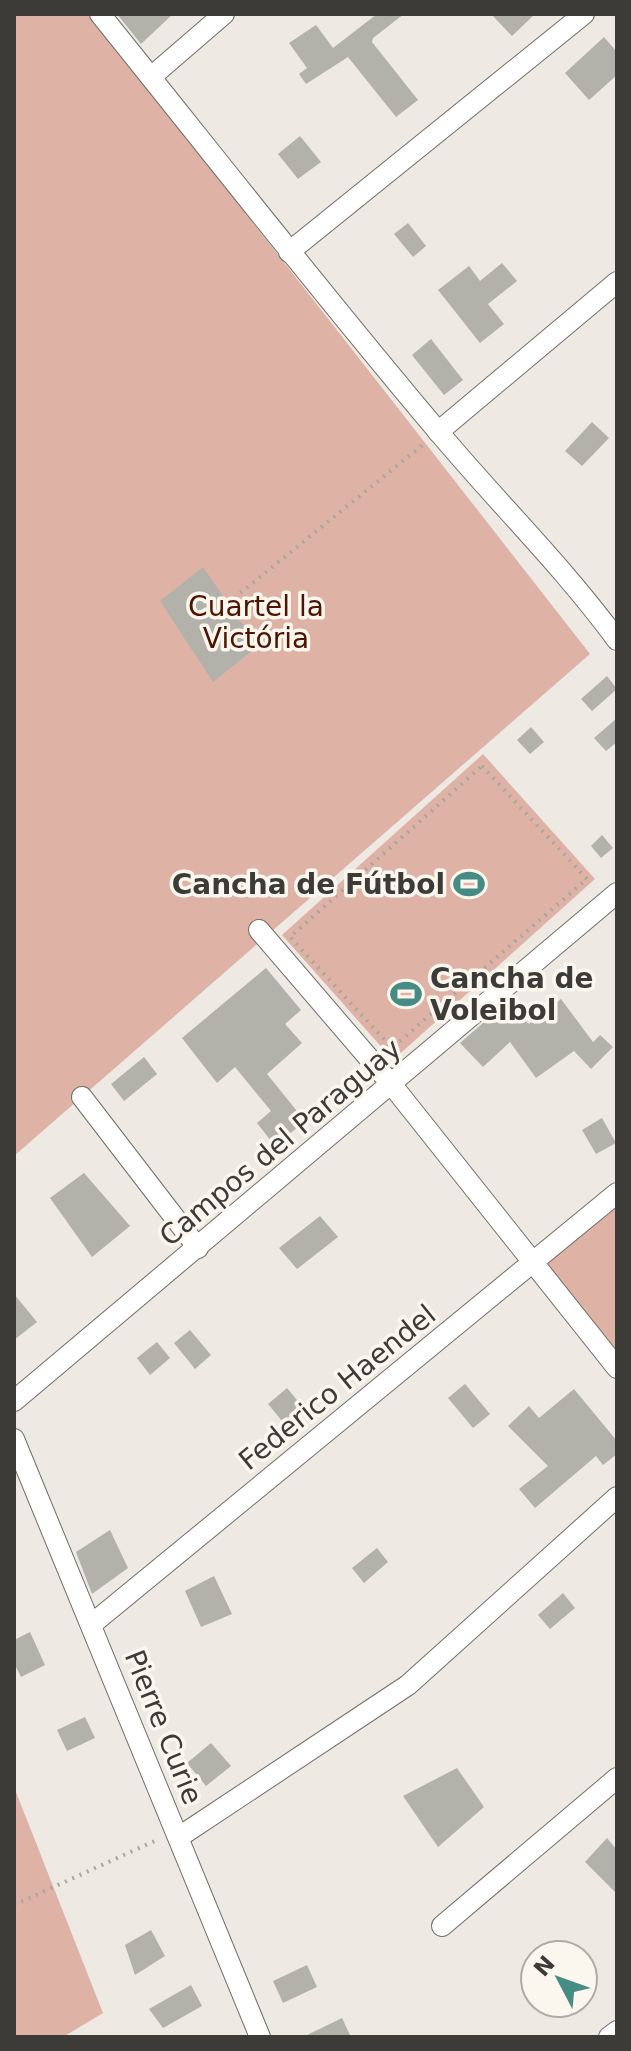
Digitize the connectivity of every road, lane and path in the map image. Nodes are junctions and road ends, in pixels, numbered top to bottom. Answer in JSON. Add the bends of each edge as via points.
{"nodes":[{"id":1,"x":100,"y":14,"type":"edge"},
{"id":2,"x":224,"y":14,"type":"edge"},
{"id":3,"x":584,"y":14,"type":"edge"},
{"id":4,"x":151,"y":77,"type":"junction"},
{"id":5,"x":289,"y":252,"type":"junction"},
{"id":6,"x":617,"y":282,"type":"edge"},
{"id":7,"x":438,"y":432,"type":"junction"},
{"id":8,"x":228,"y":603,"type":"dead end"},
{"id":9,"x":617,"y":640,"type":"edge"},
{"id":10,"x":617,"y":893,"type":"edge"},
{"id":11,"x":259,"y":930,"type":"dead end"},
{"id":12,"x":290,"y":937,"type":"joint"},
{"id":13,"x":392,"y":1085,"type":"junction"},
{"id":14,"x":82,"y":1097,"type":"dead end"},
{"id":15,"x":617,"y":1193,"type":"edge"},
{"id":16,"x":198,"y":1248,"type":"junction"},
{"id":17,"x":533,"y":1263,"type":"junction"},
{"id":18,"x":617,"y":1368,"type":"edge"},
{"id":19,"x":14,"y":1401,"type":"edge"},
{"id":20,"x":14,"y":1439,"type":"edge"},
{"id":21,"x":617,"y":1497,"type":"edge"},
{"id":22,"x":92,"y":1624,"type":"junction"},
{"id":23,"x":617,"y":1778,"type":"edge"},
{"id":24,"x":178,"y":1834,"type":"junction"},
{"id":25,"x":14,"y":1905,"type":"edge"},
{"id":26,"x":442,"y":1926,"type":"dead end"},
{"id":27,"x":617,"y":2031,"type":"edge"},
{"id":28,"x":260,"y":2037,"type":"edge"},
{"id":29,"x":609,"y":2037,"type":"edge"}],
"edges":[{"from":1,"to":4,"type":"street"},
{"from":2,"to":4,"type":"street"},
{"from":3,"to":5,"type":"street"},
{"from":4,"to":5,"type":"street"},
{"from":5,"to":7,"type":"street"},
{"from":6,"to":7,"type":"street"},
{"from":7,"to":8,"type":"path"},
{"from":7,"to":9,"type":"street","via":[[584,595]]},
{"from":10,"to":13,"type":"street","name":"Campos del Paraguay"},
{"from":11,"to":13,"type":"street"},
{"from":12,"to":12,"type":"path","via":[[392,1048],[587,879],[482,766]]},
{"from":13,"to":16,"type":"street","name":"Campos del Paraguay"},
{"from":13,"to":17,"type":"street"},
{"from":14,"to":16,"type":"street"},
{"from":15,"to":17,"type":"street","name":"Federico Haendel"},
{"from":16,"to":19,"type":"street","name":"Campos del Paraguay"},
{"from":17,"to":18,"type":"street"},
{"from":17,"to":22,"type":"street","name":"Federico Haendel"},
{"from":20,"to":22,"type":"street","name":"Pierre Curie"},
{"from":21,"to":24,"type":"street","via":[[408,1685]]},
{"from":22,"to":24,"type":"street","name":"Pierre Curie"},
{"from":23,"to":26,"type":"street"},
{"from":24,"to":25,"type":"path"},
{"from":24,"to":28,"type":"street","name":"Pierre Curie"},
{"from":27,"to":29,"type":"street"}]}
